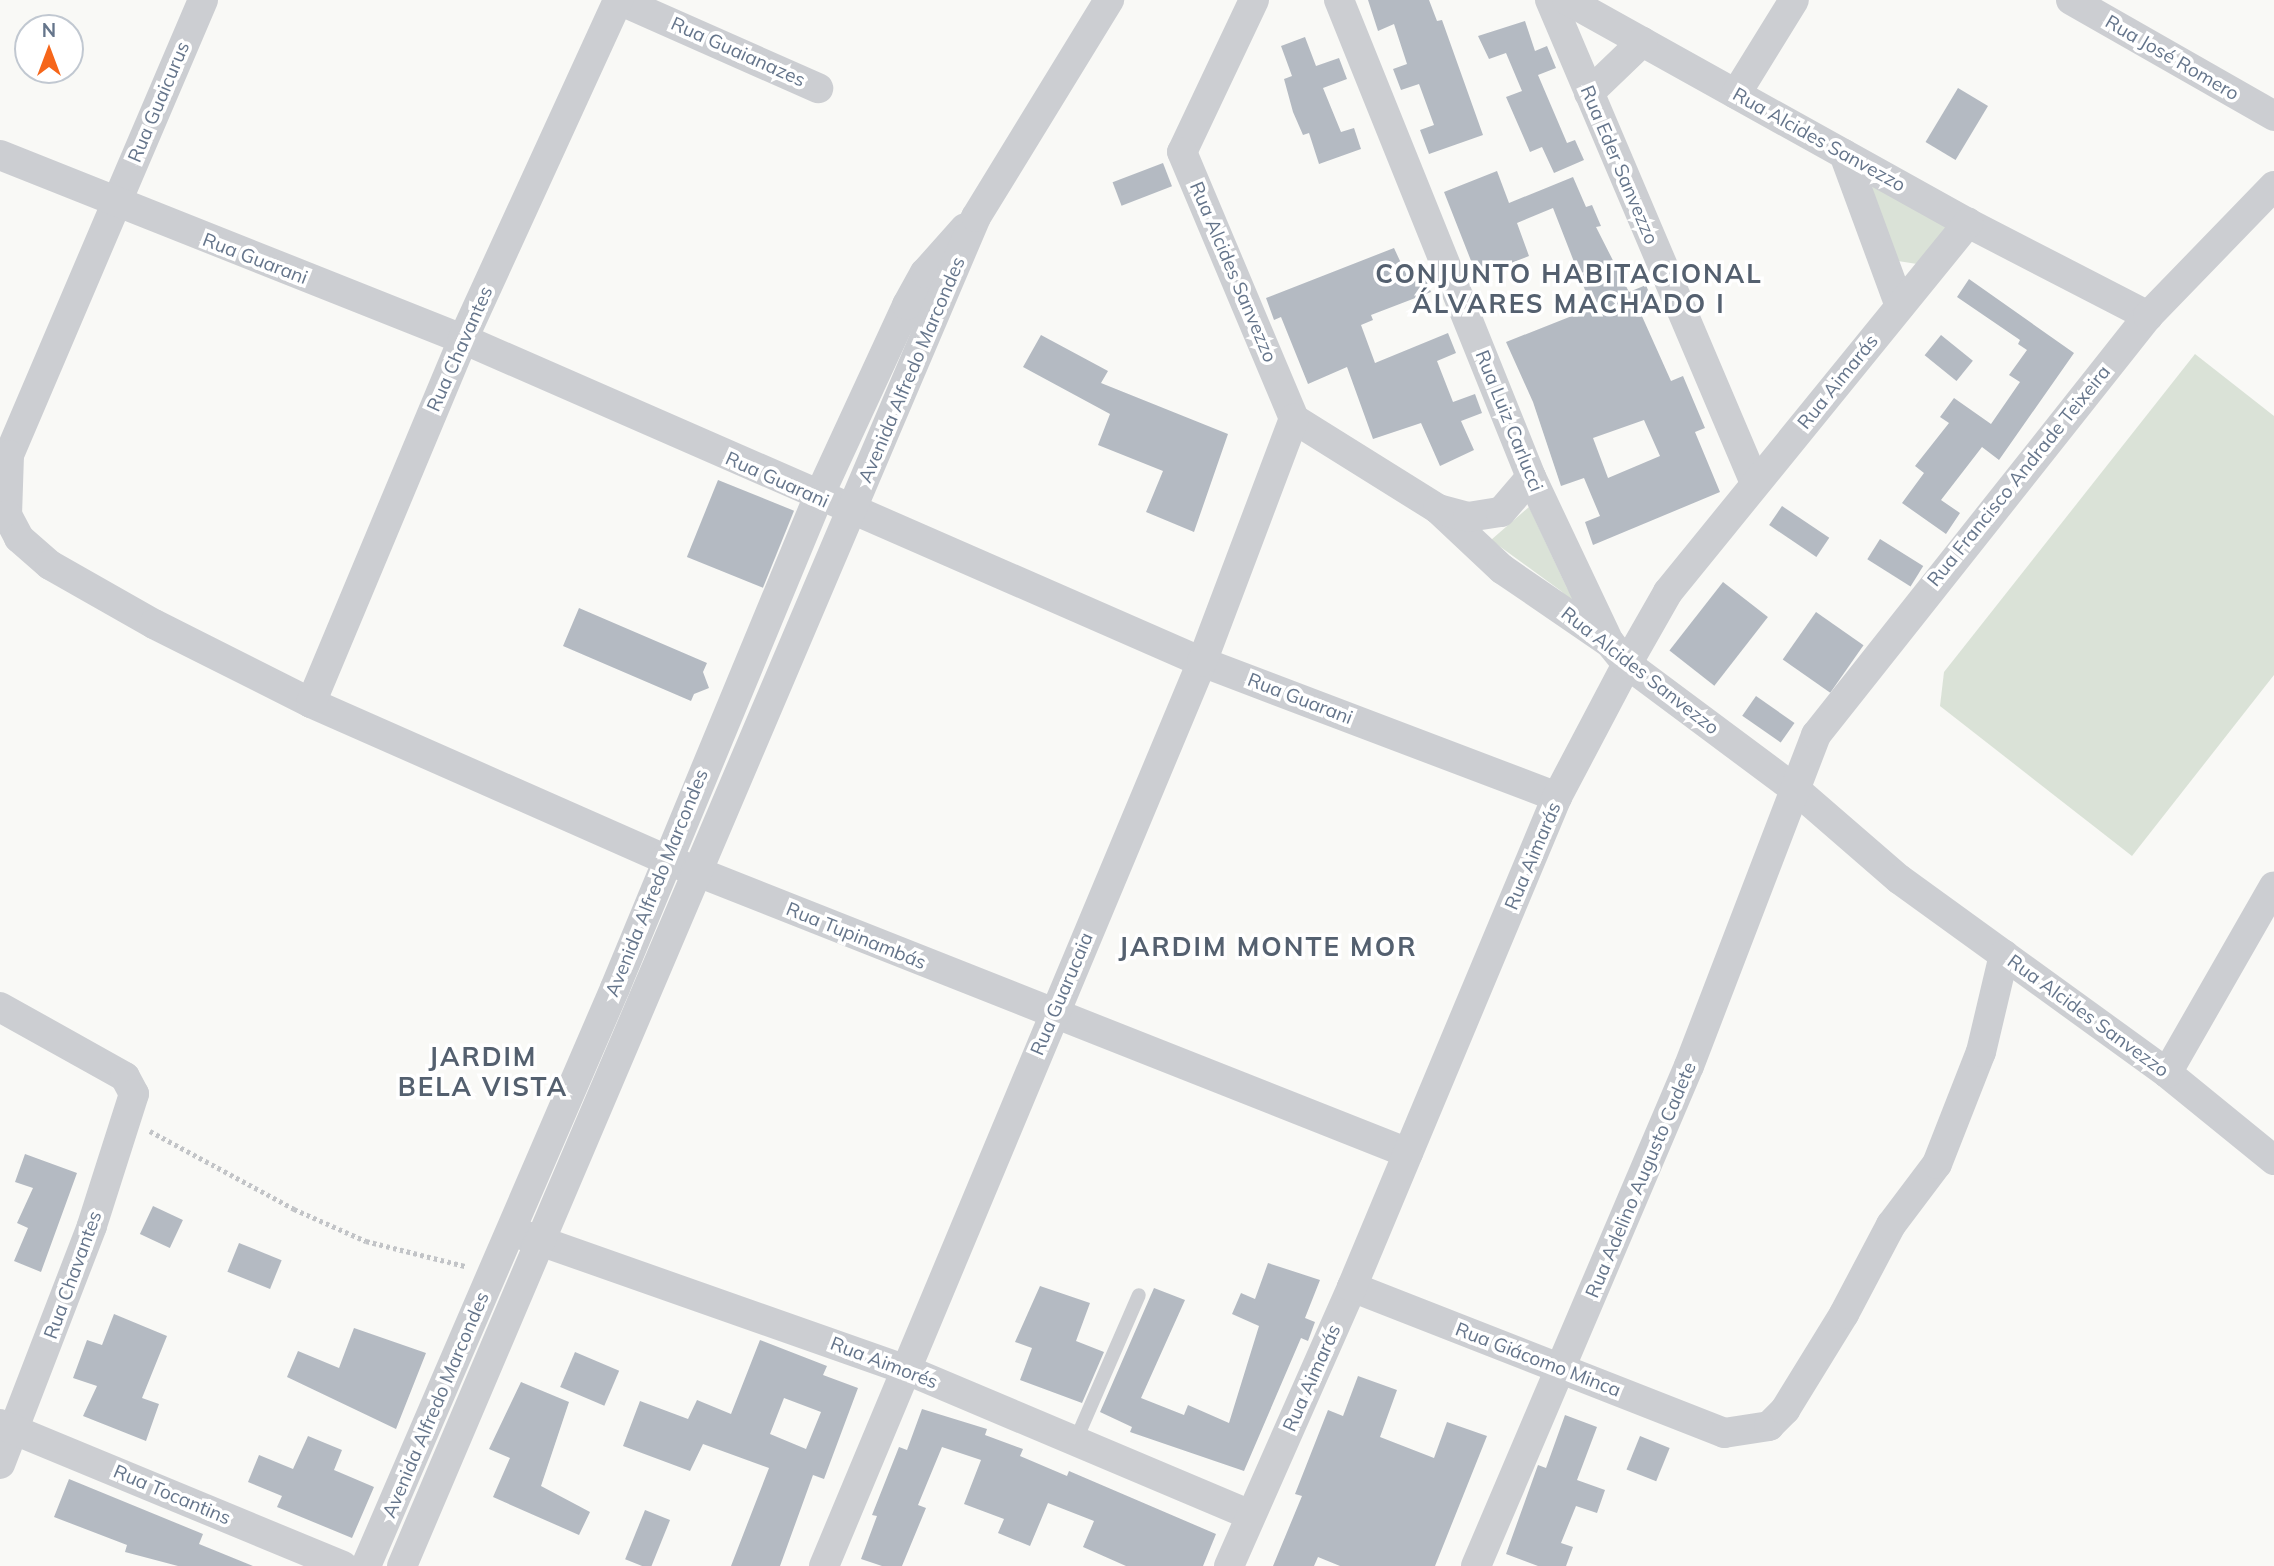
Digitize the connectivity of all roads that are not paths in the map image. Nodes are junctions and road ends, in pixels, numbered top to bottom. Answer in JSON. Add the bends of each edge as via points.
{"nodes":[{"id":1,"x":203,"y":0,"type":"edge"},
{"id":2,"x":619,"y":0,"type":"edge"},
{"id":3,"x":1109,"y":0,"type":"edge"},
{"id":4,"x":1254,"y":0,"type":"edge"},
{"id":5,"x":1339,"y":0,"type":"edge"},
{"id":6,"x":1550,"y":0,"type":"edge"},
{"id":7,"x":1567,"y":0,"type":"edge"},
{"id":8,"x":1794,"y":0,"type":"edge"},
{"id":9,"x":2071,"y":0,"type":"edge"},
{"id":10,"x":1642,"y":42,"type":"junction"},
{"id":11,"x":818,"y":88,"type":"dead end"},
{"id":12,"x":1589,"y":93,"type":"junction"},
{"id":13,"x":1736,"y":94,"type":"junction"},
{"id":14,"x":2274,"y":116,"type":"edge"},
{"id":15,"x":1844,"y":154,"type":"junction"},
{"id":16,"x":0,"y":156,"type":"edge"},
{"id":17,"x":2274,"y":186,"type":"edge"},
{"id":18,"x":114,"y":204,"type":"junction"},
{"id":19,"x":976,"y":217,"type":"junction"},
{"id":20,"x":1968,"y":223,"type":"junction"},
{"id":21,"x":1900,"y":306,"type":"junction"},
{"id":22,"x":2148,"y":316,"type":"junction"},
{"id":23,"x":463,"y":339,"type":"junction"},
{"id":24,"x":1294,"y":419,"type":"junction"},
{"id":25,"x":1531,"y":477,"type":"junction"},
{"id":26,"x":1755,"y":483,"type":"junction"},
{"id":27,"x":818,"y":498,"type":"junction"},
{"id":28,"x":1438,"y":509,"type":"junction"},
{"id":29,"x":853,"y":513,"type":"junction"},
{"id":30,"x":1619,"y":653,"type":"junction"},
{"id":31,"x":1202,"y":662,"type":"junction"},
{"id":32,"x":311,"y":703,"type":"junction"},
{"id":33,"x":1796,"y":789,"type":"junction"},
{"id":34,"x":1558,"y":797,"type":"junction"},
{"id":35,"x":665,"y":859,"type":"junction"},
{"id":36,"x":699,"y":873,"type":"junction"},
{"id":37,"x":2273,"y":890,"type":"edge"},
{"id":38,"x":2004,"y":955,"type":"junction"},
{"id":39,"x":0,"y":1007,"type":"edge"},
{"id":40,"x":1052,"y":1014,"type":"junction"},
{"id":41,"x":2167,"y":1073,"type":"junction"},
{"id":42,"x":1408,"y":1153,"type":"junction"},
{"id":43,"x":2274,"y":1160,"type":"edge"},
{"id":44,"x":509,"y":1232,"type":"junction"},
{"id":45,"x":543,"y":1241,"type":"junction"},
{"id":46,"x":1352,"y":1287,"type":"junction"},
{"id":47,"x":1139,"y":1295,"type":"dead end"},
{"id":48,"x":1561,"y":1369,"type":"junction"},
{"id":49,"x":907,"y":1370,"type":"junction"},
{"id":50,"x":7,"y":1427,"type":"edge"},
{"id":51,"x":1075,"y":1441,"type":"junction"},
{"id":52,"x":0,"y":1464,"type":"edge"},
{"id":53,"x":1251,"y":1515,"type":"junction"},
{"id":54,"x":343,"y":1566,"type":"edge"},
{"id":55,"x":366,"y":1566,"type":"edge"},
{"id":56,"x":402,"y":1566,"type":"edge"},
{"id":57,"x":824,"y":1566,"type":"edge"},
{"id":58,"x":1228,"y":1566,"type":"edge"},
{"id":59,"x":1476,"y":1566,"type":"edge"}],
"edges":[{"from":1,"to":18,"type":"street","name":"Rua Guaicurus"},
{"from":2,"to":11,"type":"street","name":"Rua Guaianazes"},
{"from":2,"to":23,"type":"street","name":"Rua Chavantes"},
{"from":3,"to":19,"type":"street","name":"Avenida Alfredo Marcondes"},
{"from":4,"to":24,"type":"street","name":"Rua Alcides Sanvezzo","via":[[1182,152]]},
{"from":5,"to":25,"type":"street","name":"Rua Luiz Carlucci"},
{"from":6,"to":12,"type":"street","name":"Rua Eder Sanvezzo"},
{"from":7,"to":10,"type":"street","name":"Rua Alcides Sanvezzo"},
{"from":8,"to":13,"type":"street"},
{"from":9,"to":14,"type":"street","name":"Rua José Romero"},
{"from":10,"to":12,"type":"street"},
{"from":10,"to":13,"type":"street","name":"Rua Alcides Sanvezzo"},
{"from":12,"to":26,"type":"street","name":"Rua Eder Sanvezzo"},
{"from":13,"to":15,"type":"street","name":"Rua Alcides Sanvezzo"},
{"from":15,"to":20,"type":"street","name":"Rua Alcides Sanvezzo"},
{"from":15,"to":21,"type":"street"},
{"from":16,"to":18,"type":"street","name":"Rua Guarani"},
{"from":17,"to":22,"type":"street","name":"Rua Francisco Andrade Teixeira"},
{"from":18,"to":23,"type":"street","name":"Rua Guarani"},
{"from":18,"to":32,"type":"street","name":"Rua Guaicurus","via":[[9,455],[7,515],[19,538],[50,565],[154,625]]},
{"from":19,"to":27,"type":"street","name":"Avenida Alfredo Marcondes","via":[[925,273]]},
{"from":19,"to":29,"type":"street","name":"Avenida Alfredo Marcondes"},
{"from":20,"to":21,"type":"street","name":"Rua Aimarás"},
{"from":20,"to":22,"type":"street","name":"Rua Alcides Sanvezzo"},
{"from":21,"to":26,"type":"street","name":"Rua Aimarás"},
{"from":22,"to":33,"type":"street","name":"Rua Francisco Andrade Teixeira","via":[[1838,702],[1805,755]]},
{"from":23,"to":27,"type":"street","name":"Rua Guarani"},
{"from":23,"to":32,"type":"street","name":"Rua Chavantes"},
{"from":24,"to":28,"type":"street","name":"Rua Alcides Sanvezzo"},
{"from":24,"to":31,"type":"street","name":"Rua Guarucaia"},
{"from":25,"to":28,"type":"street","via":[[1501,512],[1468,517]]},
{"from":25,"to":30,"type":"street","name":"Rua Luiz Carlucci"},
{"from":26,"to":30,"type":"street","name":"Rua Aimarás"},
{"from":27,"to":29,"type":"street","name":"Rua Guarani"},
{"from":27,"to":35,"type":"street","name":"Avenida Alfredo Marcondes"},
{"from":28,"to":30,"type":"street","name":"Rua Alcides Sanvezzo","via":[[1502,569]]},
{"from":29,"to":31,"type":"street","name":"Rua Guarani"},
{"from":29,"to":36,"type":"street","name":"Avenida Alfredo Marcondes"},
{"from":30,"to":33,"type":"street","name":"Rua Alcides Sanvezzo"},
{"from":30,"to":34,"type":"street","name":"Rua Aimarás"},
{"from":31,"to":34,"type":"street","name":"Rua Guarani"},
{"from":31,"to":40,"type":"street","name":"Rua Guarucaia"},
{"from":32,"to":35,"type":"street","name":"Rua Tupinambás"},
{"from":33,"to":38,"type":"street","name":"Rua Alcides Sanvezzo","via":[[1899,879]]},
{"from":33,"to":48,"type":"street","name":"Rua Adelino Augusto Cadete","via":[[1689,1066]]},
{"from":34,"to":42,"type":"street","name":"Rua Aimarás"},
{"from":35,"to":36,"type":"street","name":"Rua Tupinambás"},
{"from":35,"to":44,"type":"street","name":"Avenida Alfredo Marcondes","via":[[615,988]]},
{"from":36,"to":40,"type":"street","name":"Rua Tupinambás"},
{"from":36,"to":45,"type":"street","name":"Avenida Alfredo Marcondes"},
{"from":37,"to":41,"type":"street"},
{"from":38,"to":41,"type":"street","name":"Rua Alcides Sanvezzo"},
{"from":38,"to":48,"type":"street","name":"Rua Giácomo Minca","via":[[1981,1052],[1937,1164],[1891,1225],[1785,1410],[1769,1426],[1724,1433]]},
{"from":39,"to":50,"type":"street","name":"Rua Chavantes","via":[[131,1084],[134,1102]]},
{"from":40,"to":42,"type":"street","name":"Rua Tupinambás"},
{"from":40,"to":49,"type":"street","name":"Rua Guarucaia"},
{"from":41,"to":43,"type":"street","name":"Rua Alcides Sanvezzo"},
{"from":42,"to":46,"type":"street","name":"Rua Aimarás"},
{"from":44,"to":45,"type":"street","name":"Rua Aimorés"},
{"from":44,"to":55,"type":"street","name":"Avenida Alfredo Marcondes"},
{"from":45,"to":49,"type":"street","name":"Rua Aimorés"},
{"from":45,"to":56,"type":"street","name":"Avenida Alfredo Marcondes"},
{"from":46,"to":48,"type":"street","name":"Rua Giácomo Minca"},
{"from":46,"to":53,"type":"street","name":"Rua Aimarás"},
{"from":47,"to":51,"type":"lane"},
{"from":48,"to":59,"type":"street","name":"Rua Adelino Augusto Cadete"},
{"from":49,"to":51,"type":"street","name":"Rua Aimorés"},
{"from":49,"to":57,"type":"street","name":"Rua Guarucaia"},
{"from":50,"to":52,"type":"street","name":"Rua Chavantes"},
{"from":50,"to":54,"type":"street","name":"Rua Tocantins"},
{"from":51,"to":53,"type":"street","name":"Rua Aimorés"},
{"from":53,"to":58,"type":"street","name":"Rua Aimarás"}]}
